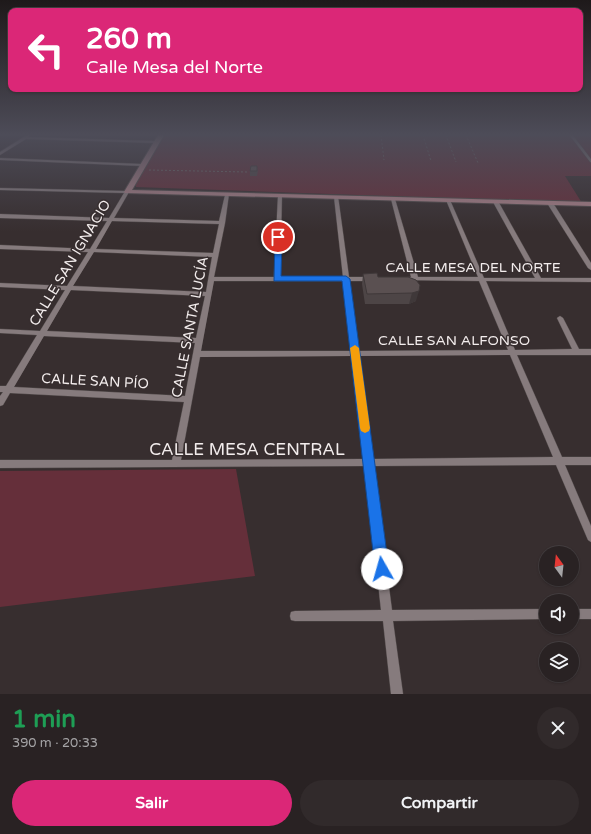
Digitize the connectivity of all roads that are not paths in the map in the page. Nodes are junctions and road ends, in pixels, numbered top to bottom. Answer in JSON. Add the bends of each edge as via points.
{"nodes":[{"id":1,"x":141,"y":167,"type":"edge"},
{"id":2,"x":0,"y":189,"type":"edge"},
{"id":3,"x":127,"y":192,"type":"junction"},
{"id":4,"x":227,"y":195,"type":"junction"},
{"id":5,"x":280,"y":195,"type":"junction"},
{"id":6,"x":336,"y":197,"type":"junction"},
{"id":7,"x":393,"y":199,"type":"junction"},
{"id":8,"x":448,"y":200,"type":"junction"},
{"id":9,"x":496,"y":202,"type":"junction"},
{"id":10,"x":550,"y":203,"type":"junction"},
{"id":11,"x":591,"y":204,"type":"edge"},
{"id":12,"x":0,"y":216,"type":"edge"},
{"id":13,"x":110,"y":219,"type":"junction"},
{"id":14,"x":222,"y":223,"type":"junction"},
{"id":15,"x":0,"y":247,"type":"edge"},
{"id":16,"x":91,"y":251,"type":"junction"},
{"id":17,"x":216,"y":255,"type":"junction"},
{"id":18,"x":591,"y":268,"type":"edge"},
{"id":19,"x":481,"y":278,"type":"junction"},
{"id":20,"x":211,"y":279,"type":"junction"},
{"id":21,"x":277,"y":279,"type":"junction"},
{"id":22,"x":346,"y":279,"type":"junction"},
{"id":23,"x":376,"y":279,"type":"edge"},
{"id":24,"x":399,"y":279,"type":"edge"},
{"id":25,"x":415,"y":279,"type":"junction"},
{"id":26,"x":539,"y":279,"type":"junction"},
{"id":27,"x":591,"y":280,"type":"edge"},
{"id":28,"x":0,"y":286,"type":"edge"},
{"id":29,"x":69,"y":288,"type":"junction"},
{"id":30,"x":208,"y":294,"type":"junction"},
{"id":31,"x":560,"y":318,"type":"dead end"},
{"id":32,"x":0,"y":331,"type":"edge"},
{"id":33,"x":42,"y":334,"type":"junction"},
{"id":34,"x":200,"y":341,"type":"junction"},
{"id":35,"x":577,"y":352,"type":"junction"},
{"id":36,"x":591,"y":352,"type":"edge"},
{"id":37,"x":355,"y":353,"type":"junction"},
{"id":38,"x":512,"y":353,"type":"junction"},
{"id":39,"x":197,"y":354,"type":"junction"},
{"id":40,"x":4,"y":389,"type":"edge"},
{"id":41,"x":189,"y":399,"type":"junction"},
{"id":42,"x":0,"y":403,"type":"edge"},
{"id":43,"x":559,"y":461,"type":"junction"},
{"id":44,"x":591,"y":461,"type":"edge"},
{"id":45,"x":370,"y":463,"type":"junction"},
{"id":46,"x":0,"y":464,"type":"edge"},
{"id":47,"x":176,"y":464,"type":"junction"},
{"id":48,"x":591,"y":537,"type":"edge"},
{"id":49,"x":387,"y":614,"type":"junction"},
{"id":50,"x":539,"y":614,"type":"edge"},
{"id":51,"x":579,"y":614,"type":"edge"},
{"id":52,"x":591,"y":614,"type":"edge"},
{"id":53,"x":295,"y":616,"type":"dead end"},
{"id":54,"x":397,"y":694,"type":"edge"}],
"edges":[{"from":1,"to":3,"type":"street","name":"CALLE SAN IGNACIO"},
{"from":2,"to":3,"type":"street"},
{"from":3,"to":4,"type":"street"},
{"from":3,"to":13,"type":"street","name":"CALLE SAN IGNACIO"},
{"from":4,"to":5,"type":"street"},
{"from":4,"to":14,"type":"street","name":"CALLE SANTA LUCÍA"},
{"from":5,"to":6,"type":"street"},
{"from":5,"to":21,"type":"street"},
{"from":6,"to":7,"type":"street"},
{"from":6,"to":22,"type":"street"},
{"from":7,"to":8,"type":"street"},
{"from":7,"to":25,"type":"street"},
{"from":8,"to":9,"type":"street"},
{"from":8,"to":19,"type":"street"},
{"from":9,"to":10,"type":"street"},
{"from":9,"to":26,"type":"street"},
{"from":10,"to":11,"type":"street"},
{"from":10,"to":18,"type":"street"},
{"from":12,"to":13,"type":"street"},
{"from":13,"to":14,"type":"street"},
{"from":13,"to":16,"type":"street","name":"CALLE SAN IGNACIO"},
{"from":14,"to":17,"type":"street","name":"CALLE SANTA LUCÍA"},
{"from":15,"to":16,"type":"street"},
{"from":16,"to":17,"type":"street"},
{"from":16,"to":29,"type":"street","name":"CALLE SAN IGNACIO"},
{"from":17,"to":20,"type":"street","name":"CALLE SANTA LUCÍA"},
{"from":19,"to":25,"type":"street","name":"CALLE MESA DEL NORTE"},
{"from":19,"to":26,"type":"street","name":"CALLE MESA DEL NORTE"},
{"from":19,"to":38,"type":"street"},
{"from":20,"to":21,"type":"street","name":"CALLE MESA DEL NORTE"},
{"from":20,"to":30,"type":"street","name":"CALLE SANTA LUCÍA"},
{"from":21,"to":22,"type":"street","name":"CALLE MESA DEL NORTE"},
{"from":22,"to":23,"type":"street","name":"CALLE MESA DEL NORTE"},
{"from":22,"to":37,"type":"street"},
{"from":24,"to":25,"type":"street","name":"CALLE MESA DEL NORTE"},
{"from":26,"to":27,"type":"street","name":"CALLE MESA DEL NORTE"},
{"from":28,"to":29,"type":"street"},
{"from":29,"to":30,"type":"street"},
{"from":29,"to":33,"type":"street","name":"CALLE SAN IGNACIO"},
{"from":30,"to":34,"type":"street","name":"CALLE SANTA LUCÍA"},
{"from":31,"to":35,"type":"street"},
{"from":32,"to":33,"type":"street"},
{"from":33,"to":34,"type":"street"},
{"from":33,"to":40,"type":"street","name":"CALLE SAN IGNACIO"},
{"from":34,"to":39,"type":"street","name":"CALLE SANTA LUCÍA"},
{"from":35,"to":36,"type":"street","name":"CALLE SAN ALFONSO"},
{"from":35,"to":38,"type":"street","name":"CALLE SAN ALFONSO"},
{"from":37,"to":38,"type":"street","name":"CALLE SAN ALFONSO"},
{"from":37,"to":39,"type":"street","name":"CALLE SAN ALFONSO"},
{"from":37,"to":45,"type":"street"},
{"from":38,"to":43,"type":"street"},
{"from":39,"to":41,"type":"street","name":"CALLE SANTA LUCÍA"},
{"from":40,"to":41,"type":"street","name":"CALLE SAN PÍO"},
{"from":40,"to":42,"type":"street","name":"CALLE SAN IGNACIO"},
{"from":41,"to":47,"type":"street","name":"CALLE SANTA LUCÍA"},
{"from":43,"to":44,"type":"street","name":"CALLE MESA CENTRAL"},
{"from":43,"to":45,"type":"street","name":"CALLE MESA CENTRAL"},
{"from":43,"to":48,"type":"street"},
{"from":45,"to":47,"type":"street","name":"CALLE MESA CENTRAL"},
{"from":45,"to":49,"type":"street"},
{"from":46,"to":47,"type":"street","name":"CALLE MESA CENTRAL"},
{"from":49,"to":50,"type":"street"},
{"from":49,"to":53,"type":"street"},
{"from":49,"to":54,"type":"street"},
{"from":51,"to":52,"type":"street"}]}
